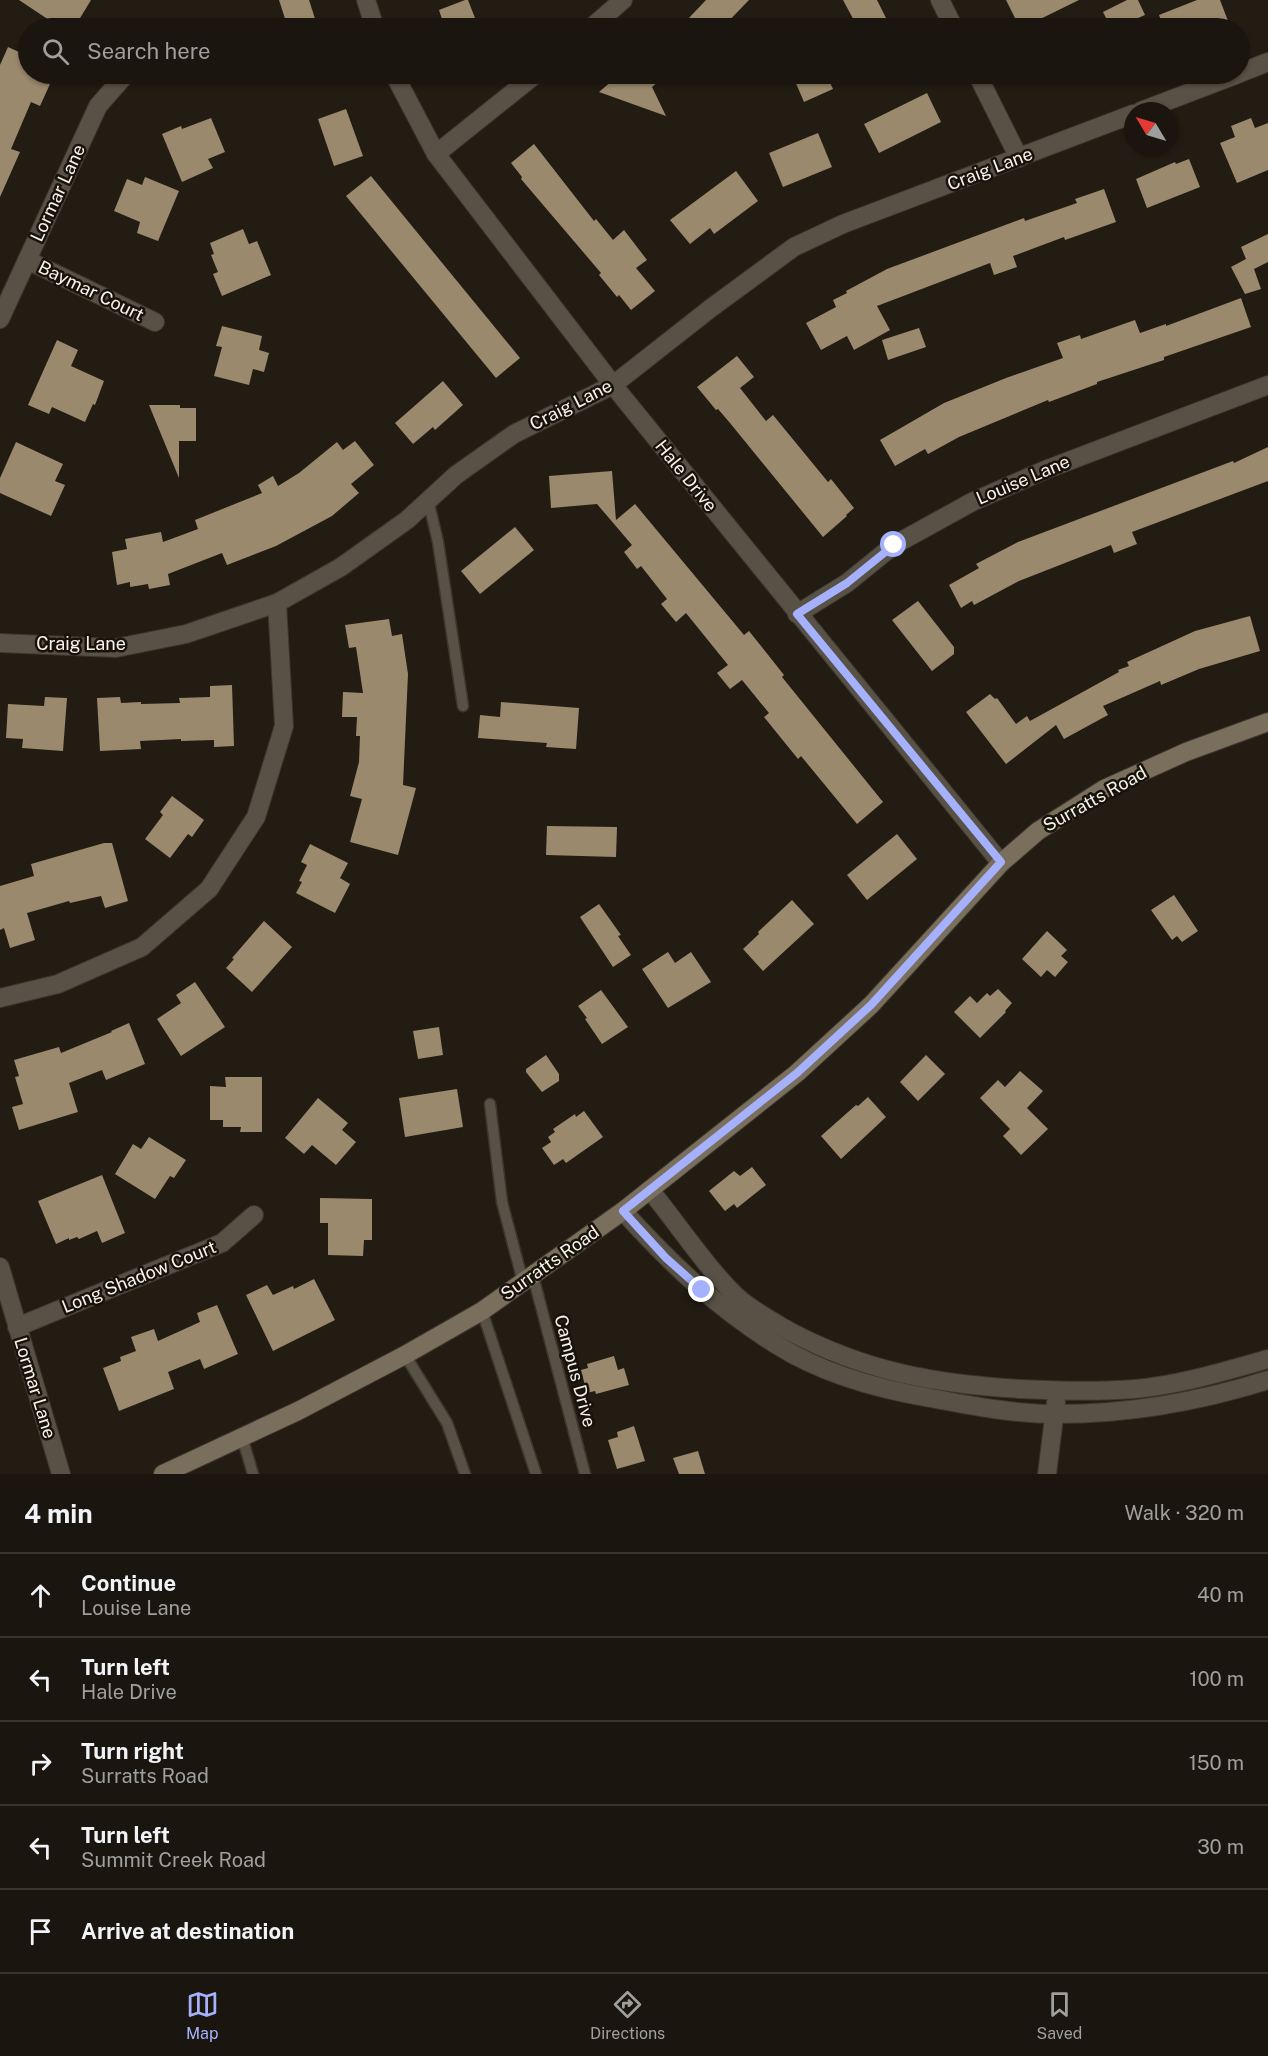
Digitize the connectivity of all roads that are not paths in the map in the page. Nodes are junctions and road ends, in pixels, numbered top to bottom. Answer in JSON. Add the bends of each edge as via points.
{"nodes":[{"id":1,"x":366,"y":0,"type":"edge"},
{"id":2,"x":623,"y":0,"type":"edge"},
{"id":3,"x":940,"y":0,"type":"edge"},
{"id":4,"x":372,"y":18,"type":"edge"},
{"id":5,"x":602,"y":18,"type":"edge"},
{"id":6,"x":949,"y":18,"type":"edge"},
{"id":7,"x":1268,"y":62,"type":"edge"},
{"id":8,"x":1250,"y":69,"type":"edge"},
{"id":9,"x":117,"y":84,"type":"edge"},
{"id":10,"x":399,"y":84,"type":"edge"},
{"id":11,"x":524,"y":84,"type":"edge"},
{"id":12,"x":982,"y":84,"type":"edge"},
{"id":13,"x":1210,"y":84,"type":"edge"},
{"id":14,"x":1164,"y":102,"type":"edge"},
{"id":15,"x":1124,"y":117,"type":"edge"},
{"id":16,"x":436,"y":154,"type":"junction"},
{"id":17,"x":1019,"y":158,"type":"junction"},
{"id":18,"x":27,"y":261,"type":"junction"},
{"id":19,"x":0,"y":319,"type":"edge"},
{"id":20,"x":155,"y":322,"type":"dead end"},
{"id":21,"x":613,"y":385,"type":"junction"},
{"id":22,"x":1268,"y":385,"type":"edge"},
{"id":23,"x":428,"y":500,"type":"junction"},
{"id":24,"x":277,"y":603,"type":"junction"},
{"id":25,"x":797,"y":614,"type":"junction"},
{"id":26,"x":0,"y":643,"type":"edge"},
{"id":27,"x":463,"y":706,"type":"dead end"},
{"id":28,"x":1268,"y":722,"type":"edge"},
{"id":29,"x":1001,"y":862,"type":"junction"},
{"id":30,"x":0,"y":998,"type":"edge"},
{"id":31,"x":490,"y":1104,"type":"dead end"},
{"id":32,"x":650,"y":1190,"type":"junction"},
{"id":33,"x":623,"y":1211,"type":"junction"},
{"id":34,"x":254,"y":1215,"type":"dead end"},
{"id":35,"x":0,"y":1267,"type":"edge"},
{"id":36,"x":528,"y":1279,"type":"junction"},
{"id":37,"x":482,"y":1311,"type":"junction"},
{"id":38,"x":17,"y":1327,"type":"junction"},
{"id":39,"x":405,"y":1355,"type":"junction"},
{"id":40,"x":1268,"y":1359,"type":"edge"},
{"id":41,"x":1268,"y":1380,"type":"edge"},
{"id":42,"x":1056,"y":1391,"type":"junction"},
{"id":43,"x":1055,"y":1414,"type":"junction"},
{"id":44,"x":242,"y":1437,"type":"junction"},
{"id":45,"x":61,"y":1474,"type":"edge"},
{"id":46,"x":163,"y":1474,"type":"edge"},
{"id":47,"x":253,"y":1474,"type":"edge"},
{"id":48,"x":465,"y":1474,"type":"edge"},
{"id":49,"x":536,"y":1474,"type":"edge"},
{"id":50,"x":585,"y":1474,"type":"edge"},
{"id":51,"x":1047,"y":1474,"type":"edge"}],
"edges":[{"from":1,"to":4,"type":"street"},
{"from":2,"to":5,"type":"street"},
{"from":3,"to":6,"type":"street"},
{"from":7,"to":8,"type":"street"},
{"from":9,"to":18,"type":"street","name":"Lormar Lane","via":[[98,106]]},
{"from":10,"to":16,"type":"street","name":"Hale Drive"},
{"from":11,"to":16,"type":"street"},
{"from":12,"to":17,"type":"street"},
{"from":13,"to":14,"type":"street"},
{"from":15,"to":17,"type":"street","name":"Craig Lane"},
{"from":16,"to":21,"type":"street","name":"Hale Drive"},
{"from":17,"to":21,"type":"street","name":"Craig Lane","via":[[794,247]]},
{"from":18,"to":19,"type":"street","name":"Lormar Lane"},
{"from":18,"to":20,"type":"street","name":"Baymar Court"},
{"from":21,"to":23,"type":"street","name":"Craig Lane","via":[[514,434]]},
{"from":21,"to":25,"type":"street","name":"Hale Drive"},
{"from":22,"to":25,"type":"street","name":"Louise Lane","via":[[972,502],[894,545],[847,583]]},
{"from":23,"to":24,"type":"street","name":"Craig Lane","via":[[407,520],[341,567]]},
{"from":23,"to":27,"type":"lane"},
{"from":24,"to":26,"type":"street","name":"Craig Lane","via":[[186,634],[116,648]]},
{"from":24,"to":30,"type":"street","via":[[284,726],[256,817],[209,889],[142,947],[58,984]]},
{"from":25,"to":29,"type":"street","name":"Hale Drive"},
{"from":28,"to":29,"type":"main road","name":"Surratts Road","via":[[1186,752],[1104,789],[1038,831]]},
{"from":29,"to":32,"type":"main road","name":"Surratts Road","via":[[871,1005],[797,1073]]},
{"from":31,"to":36,"type":"lane","name":"Campus Drive","via":[[502,1202]]},
{"from":32,"to":33,"type":"main road","name":"Surratts Road"},
{"from":32,"to":42,"type":"street","via":[[737,1297],[815,1344],[864,1364],[922,1379]]},
{"from":33,"to":36,"type":"main road","name":"Surratts Road"},
{"from":33,"to":43,"type":"street","via":[[702,1290],[746,1325],[806,1361],[852,1380],[906,1394]]},
{"from":34,"to":38,"type":"street","name":"Long Shadow Court","via":[[222,1243]]},
{"from":35,"to":38,"type":"street","name":"Lormar Lane"},
{"from":36,"to":37,"type":"main road","name":"Surratts Road"},
{"from":36,"to":50,"type":"lane","name":"Campus Drive"},
{"from":37,"to":39,"type":"main road","name":"Surratts Road"},
{"from":37,"to":49,"type":"lane"},
{"from":38,"to":45,"type":"street","name":"Lormar Lane"},
{"from":39,"to":44,"type":"main road","name":"Surratts Road"},
{"from":39,"to":48,"type":"lane","via":[[447,1423]]},
{"from":40,"to":42,"type":"street","via":[[1136,1389]]},
{"from":41,"to":43,"type":"street","via":[[1228,1393],[1165,1404]]},
{"from":42,"to":43,"type":"street"},
{"from":43,"to":51,"type":"street"},
{"from":44,"to":46,"type":"main road","name":"Surratts Road"},
{"from":44,"to":47,"type":"lane"}]}
